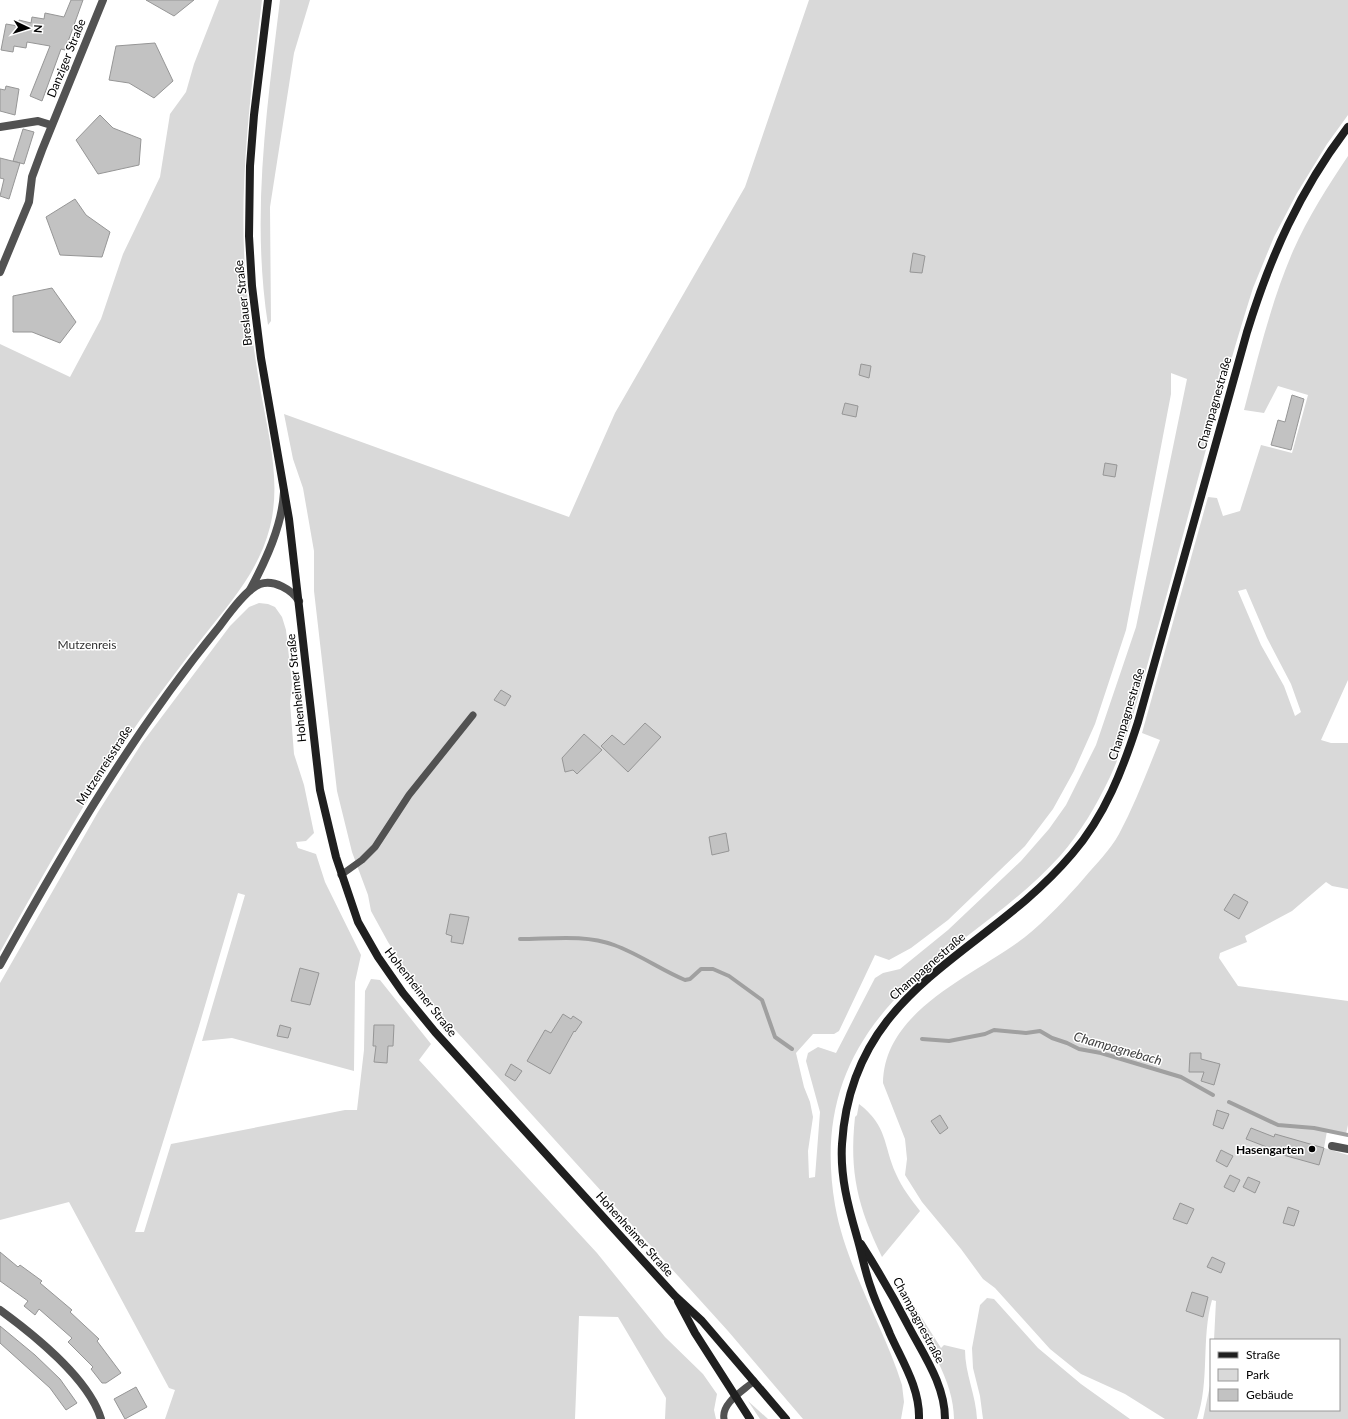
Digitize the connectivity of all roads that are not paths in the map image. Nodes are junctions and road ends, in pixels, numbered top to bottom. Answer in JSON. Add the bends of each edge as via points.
{"nodes":[{"id":1,"x":103,"y":0,"type":"edge"},
{"id":2,"x":268,"y":0,"type":"edge"},
{"id":3,"x":51,"y":125,"type":"junction"},
{"id":4,"x":0,"y":127,"type":"edge"},
{"id":5,"x":1348,"y":127,"type":"edge"},
{"id":6,"x":0,"y":272,"type":"edge"},
{"id":7,"x":284,"y":487,"type":"junction"},
{"id":8,"x":248,"y":592,"type":"junction"},
{"id":9,"x":299,"y":602,"type":"junction"},
{"id":10,"x":473,"y":715,"type":"dead end"},
{"id":11,"x":341,"y":875,"type":"junction"},
{"id":12,"x":0,"y":965,"type":"edge"},
{"id":13,"x":1332,"y":1146,"type":"dead end"},
{"id":14,"x":1348,"y":1149,"type":"edge"},
{"id":15,"x":857,"y":1238,"type":"junction"},
{"id":16,"x":675,"y":1296,"type":"junction"},
{"id":17,"x":0,"y":1310,"type":"edge"},
{"id":18,"x":754,"y":1381,"type":"junction"},
{"id":19,"x":736,"y":1397,"type":"junction"},
{"id":20,"x":101,"y":1419,"type":"edge"},
{"id":21,"x":724,"y":1419,"type":"edge"},
{"id":22,"x":750,"y":1419,"type":"edge"},
{"id":23,"x":786,"y":1419,"type":"edge"},
{"id":24,"x":919,"y":1419,"type":"edge"},
{"id":25,"x":945,"y":1419,"type":"edge"}],
"edges":[{"from":1,"to":3,"type":"street","name":"Danziger Straße"},
{"from":2,"to":7,"type":"main road","name":"Breslauer Straße","via":[[253,129],[249,236],[256,322]]},
{"from":3,"to":4,"type":"street","via":[[38,121]]},
{"from":3,"to":6,"type":"street","name":"Danziger Straße","via":[[32,177],[28,202]]},
{"from":5,"to":15,"type":"main road","name":"Champagnestraße","via":[[1308,186],[1281,237],[1266,274],[1247,332],[1138,722],[1122,768],[1106,803],[1073,853],[1045,883],[925,980],[900,1004],[882,1026],[861,1062],[844,1117],[842,1146],[843,1180]]},
{"from":7,"to":8,"type":"street","name":"Mutzenreisstraße","via":[[275,533],[260,572]]},
{"from":7,"to":9,"type":"main road","name":"Breslauer Straße"},
{"from":8,"to":9,"type":"street","name":"Mutzenreisstraße","via":[[260,584],[271,583],[283,588]]},
{"from":8,"to":12,"type":"street","name":"Mutzenreisstraße","via":[[175,682],[128,749],[71,840]]},
{"from":9,"to":11,"type":"main road","name":"Hohenheimer Straße","via":[[320,790]]},
{"from":10,"to":11,"type":"lane","via":[[409,795],[375,847]]},
{"from":11,"to":16,"type":"main road","name":"Hohenheimer Straße","via":[[356,917],[368,940],[390,976],[418,1012]]},
{"from":13,"to":14,"type":"street"},
{"from":15,"to":24,"type":"main road","name":"Champagnestraße","via":[[871,1289],[915,1392]]},
{"from":15,"to":25,"type":"main road","name":"Champagnestraße","via":[[885,1282],[930,1366],[942,1397]]},
{"from":16,"to":18,"type":"main road","name":"Hohenheimer Straße","via":[[702,1320]]},
{"from":16,"to":19,"type":"main road","name":"Hohenheimer Straße","via":[[695,1333]]},
{"from":17,"to":20,"type":"street","via":[[33,1336],[79,1382],[93,1400]]},
{"from":18,"to":19,"type":"lane"},
{"from":18,"to":23,"type":"main road","name":"Hohenheimer Straße"},
{"from":19,"to":21,"type":"lane","via":[[726,1406]]},
{"from":19,"to":22,"type":"main road","name":"Hohenheimer Straße"}]}
